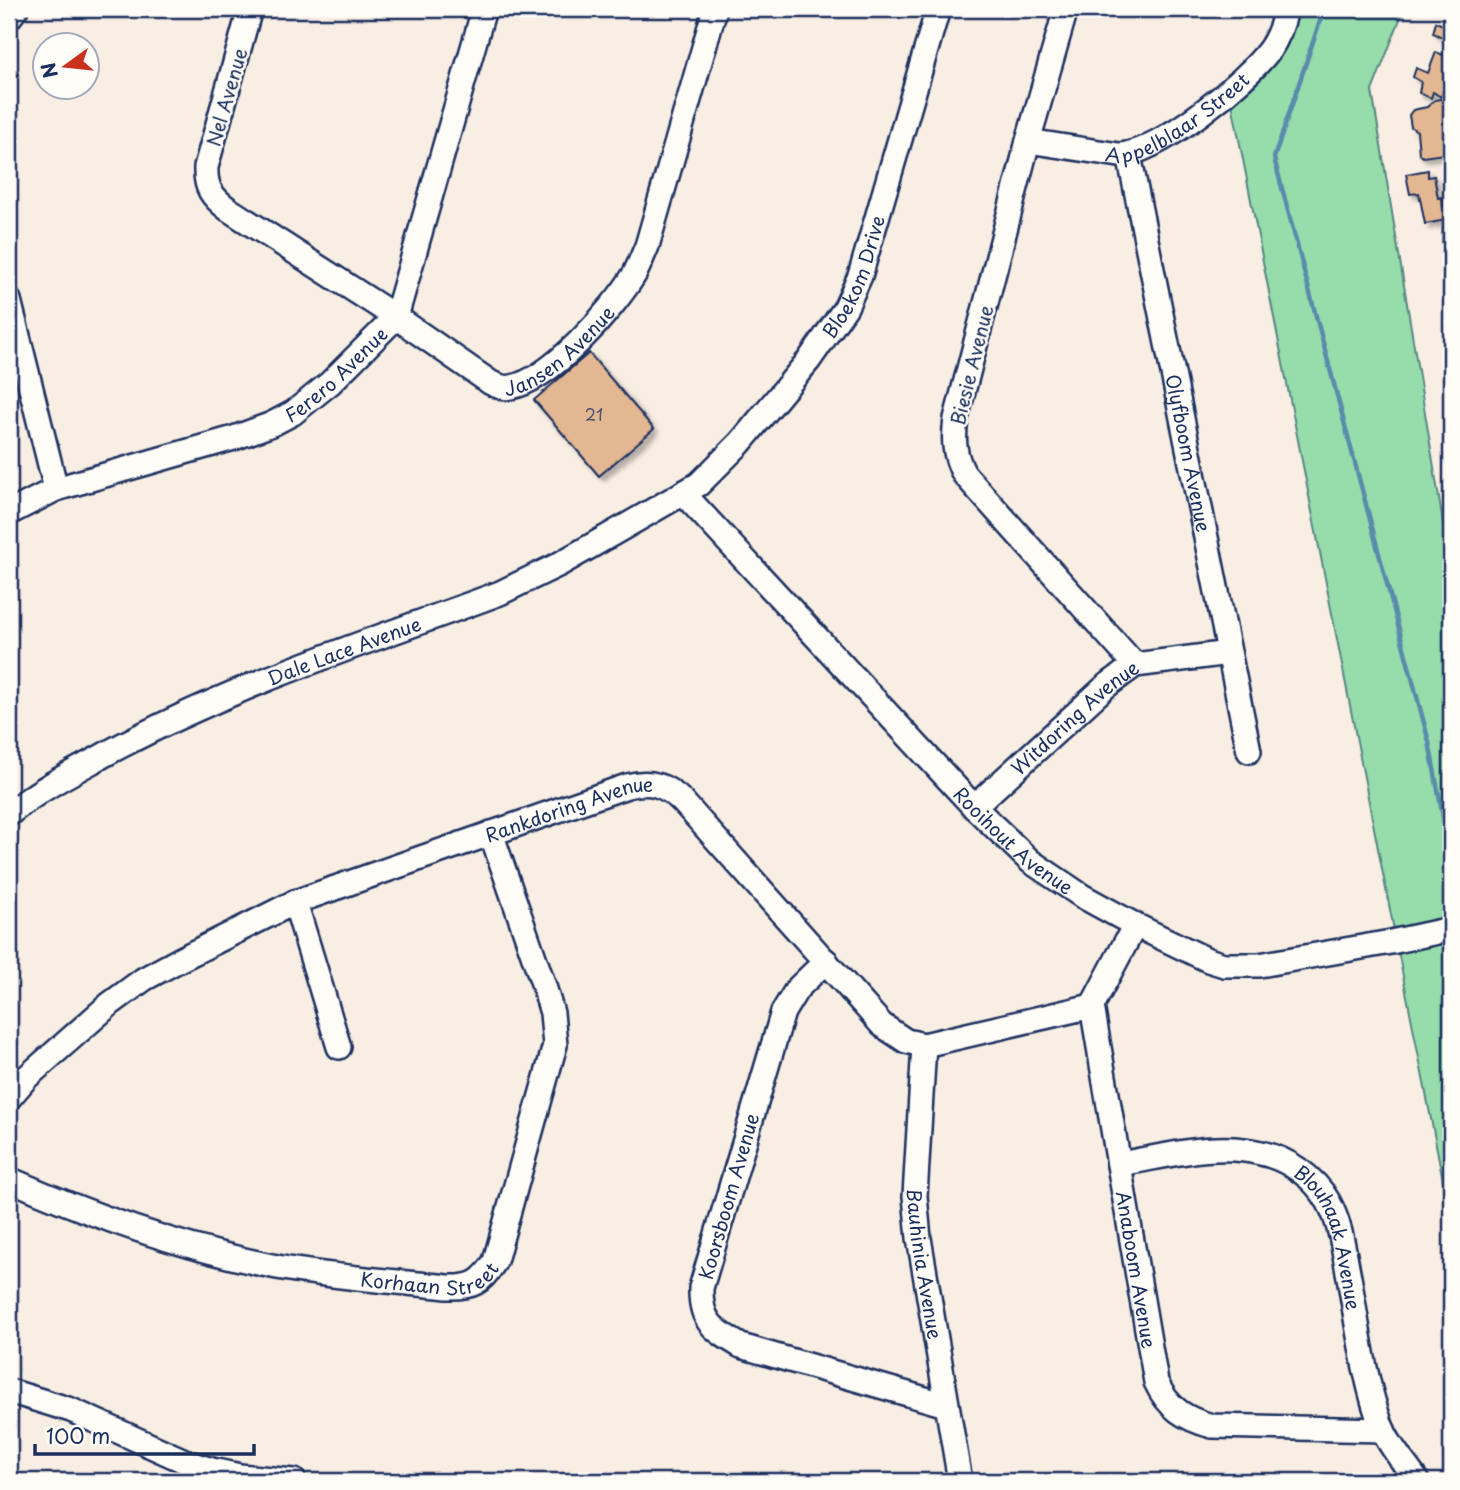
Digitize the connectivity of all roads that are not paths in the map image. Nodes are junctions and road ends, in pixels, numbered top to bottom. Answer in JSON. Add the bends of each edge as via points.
{"nodes":[{"id":1,"x":16,"y":9,"type":"edge"},
{"id":2,"x":250,"y":9,"type":"edge"},
{"id":3,"x":484,"y":9,"type":"edge"},
{"id":4,"x":715,"y":9,"type":"edge"},
{"id":5,"x":938,"y":9,"type":"edge"},
{"id":6,"x":1066,"y":9,"type":"edge"},
{"id":7,"x":1286,"y":9,"type":"edge"},
{"id":8,"x":9,"y":18,"type":"edge"},
{"id":9,"x":1028,"y":141,"type":"junction"},
{"id":10,"x":1129,"y":155,"type":"junction"},
{"id":11,"x":206,"y":185,"type":"joint"},
{"id":12,"x":9,"y":299,"type":"edge"},
{"id":13,"x":396,"y":317,"type":"junction"},
{"id":14,"x":56,"y":489,"type":"junction"},
{"id":15,"x":683,"y":493,"type":"junction"},
{"id":16,"x":9,"y":513,"type":"edge"},
{"id":17,"x":1229,"y":653,"type":"junction"},
{"id":18,"x":1135,"y":665,"type":"junction"},
{"id":19,"x":1249,"y":751,"type":"dead end"},
{"id":20,"x":974,"y":807,"type":"junction"},
{"id":21,"x":9,"y":814,"type":"edge"},
{"id":22,"x":491,"y":833,"type":"junction"},
{"id":23,"x":295,"y":902,"type":"junction"},
{"id":24,"x":1135,"y":925,"type":"junction"},
{"id":25,"x":1451,"y":929,"type":"edge"},
{"id":26,"x":826,"y":961,"type":"junction"},
{"id":27,"x":1092,"y":1006,"type":"junction"},
{"id":28,"x":924,"y":1045,"type":"junction"},
{"id":29,"x":339,"y":1047,"type":"dead end"},
{"id":30,"x":9,"y":1098,"type":"edge"},
{"id":31,"x":1119,"y":1164,"type":"junction"},
{"id":32,"x":9,"y":1179,"type":"edge"},
{"id":33,"x":9,"y":1391,"type":"edge"},
{"id":34,"x":946,"y":1405,"type":"junction"},
{"id":35,"x":1383,"y":1430,"type":"junction"},
{"id":36,"x":294,"y":1481,"type":"edge"},
{"id":37,"x":960,"y":1481,"type":"edge"},
{"id":38,"x":1417,"y":1481,"type":"edge"}],
"edges":[{"from":1,"to":8,"type":"street"},
{"from":2,"to":11,"type":"street","name":"Nel Avenue","via":[[205,167]]},
{"from":3,"to":13,"type":"street","name":"Ferero Avenue"},
{"from":4,"to":13,"type":"street","name":"Jansen Avenue","via":[[647,246],[620,296],[582,339],[544,370],[509,388],[491,383]]},
{"from":5,"to":15,"type":"street","name":"Bloekom Drive","via":[[872,239],[846,307],[740,443],[713,472]]},
{"from":6,"to":9,"type":"street","name":"Biesie Avenue"},
{"from":7,"to":10,"type":"street","name":"Appelblaar Street","via":[[1274,42],[1241,81],[1160,141]]},
{"from":9,"to":10,"type":"street","name":"Appelblaar Street"},
{"from":9,"to":18,"type":"street","name":"Biesie Avenue","via":[[956,419],[955,452],[971,482]]},
{"from":10,"to":17,"type":"street","name":"Olyfboom Avenue"},
{"from":11,"to":13,"type":"street","name":"Jansen Avenue","via":[[228,209]]},
{"from":12,"to":14,"type":"street"},
{"from":13,"to":14,"type":"street","name":"Ferero Avenue","via":[[330,383],[272,424]]},
{"from":14,"to":16,"type":"street","name":"Ferero Avenue"},
{"from":15,"to":20,"type":"street","name":"Rooihout Avenue"},
{"from":15,"to":21,"type":"street","name":"Dale Lace Avenue","via":[[500,593],[310,663],[137,736]]},
{"from":17,"to":18,"type":"street","name":"Witdoring Avenue"},
{"from":17,"to":19,"type":"street","name":"Olyfboom Avenue"},
{"from":18,"to":20,"type":"street","name":"Witdoring Avenue"},
{"from":20,"to":24,"type":"street","name":"Rooihout Avenue","via":[[1050,876]]},
{"from":22,"to":23,"type":"street","name":"Rankdoring Avenue"},
{"from":22,"to":26,"type":"street","name":"Rankdoring Avenue","via":[[627,786],[656,784],[683,803]]},
{"from":22,"to":32,"type":"street","name":"Korhaan Street","via":[[544,986],[555,1045],[495,1261],[486,1276],[463,1287],[447,1287],[279,1267],[177,1242],[66,1205]]},
{"from":23,"to":29,"type":"street"},
{"from":23,"to":30,"type":"street","name":"Rankdoring Avenue","via":[[144,979],[71,1038]]},
{"from":24,"to":25,"type":"street","name":"Rooihout Avenue","via":[[1208,960],[1241,966]]},
{"from":24,"to":27,"type":"street"},
{"from":26,"to":28,"type":"street","name":"Rankdoring Avenue","via":[[882,1026],[906,1041]]},
{"from":26,"to":34,"type":"street","name":"Koorsboom Avenue","via":[[797,989],[783,1012],[701,1289],[701,1304],[717,1332],[741,1346]]},
{"from":27,"to":28,"type":"street"},
{"from":27,"to":31,"type":"street","name":"Anaboom Avenue"},
{"from":28,"to":34,"type":"street","name":"Bauhinia Avenue","via":[[915,1196]]},
{"from":31,"to":35,"type":"street","name":"Blouhaak Avenue","via":[[1214,1149],[1260,1152],[1280,1159],[1318,1186],[1340,1228],[1366,1368]]},
{"from":31,"to":35,"type":"street","name":"Anaboom Avenue","via":[[1156,1382],[1171,1406],[1193,1421],[1212,1426]]},
{"from":33,"to":36,"type":"street","via":[[89,1417],[212,1470]]},
{"from":34,"to":37,"type":"street","name":"Bauhinia Avenue"},
{"from":35,"to":38,"type":"street","name":"Blouhaak Avenue"}]}
